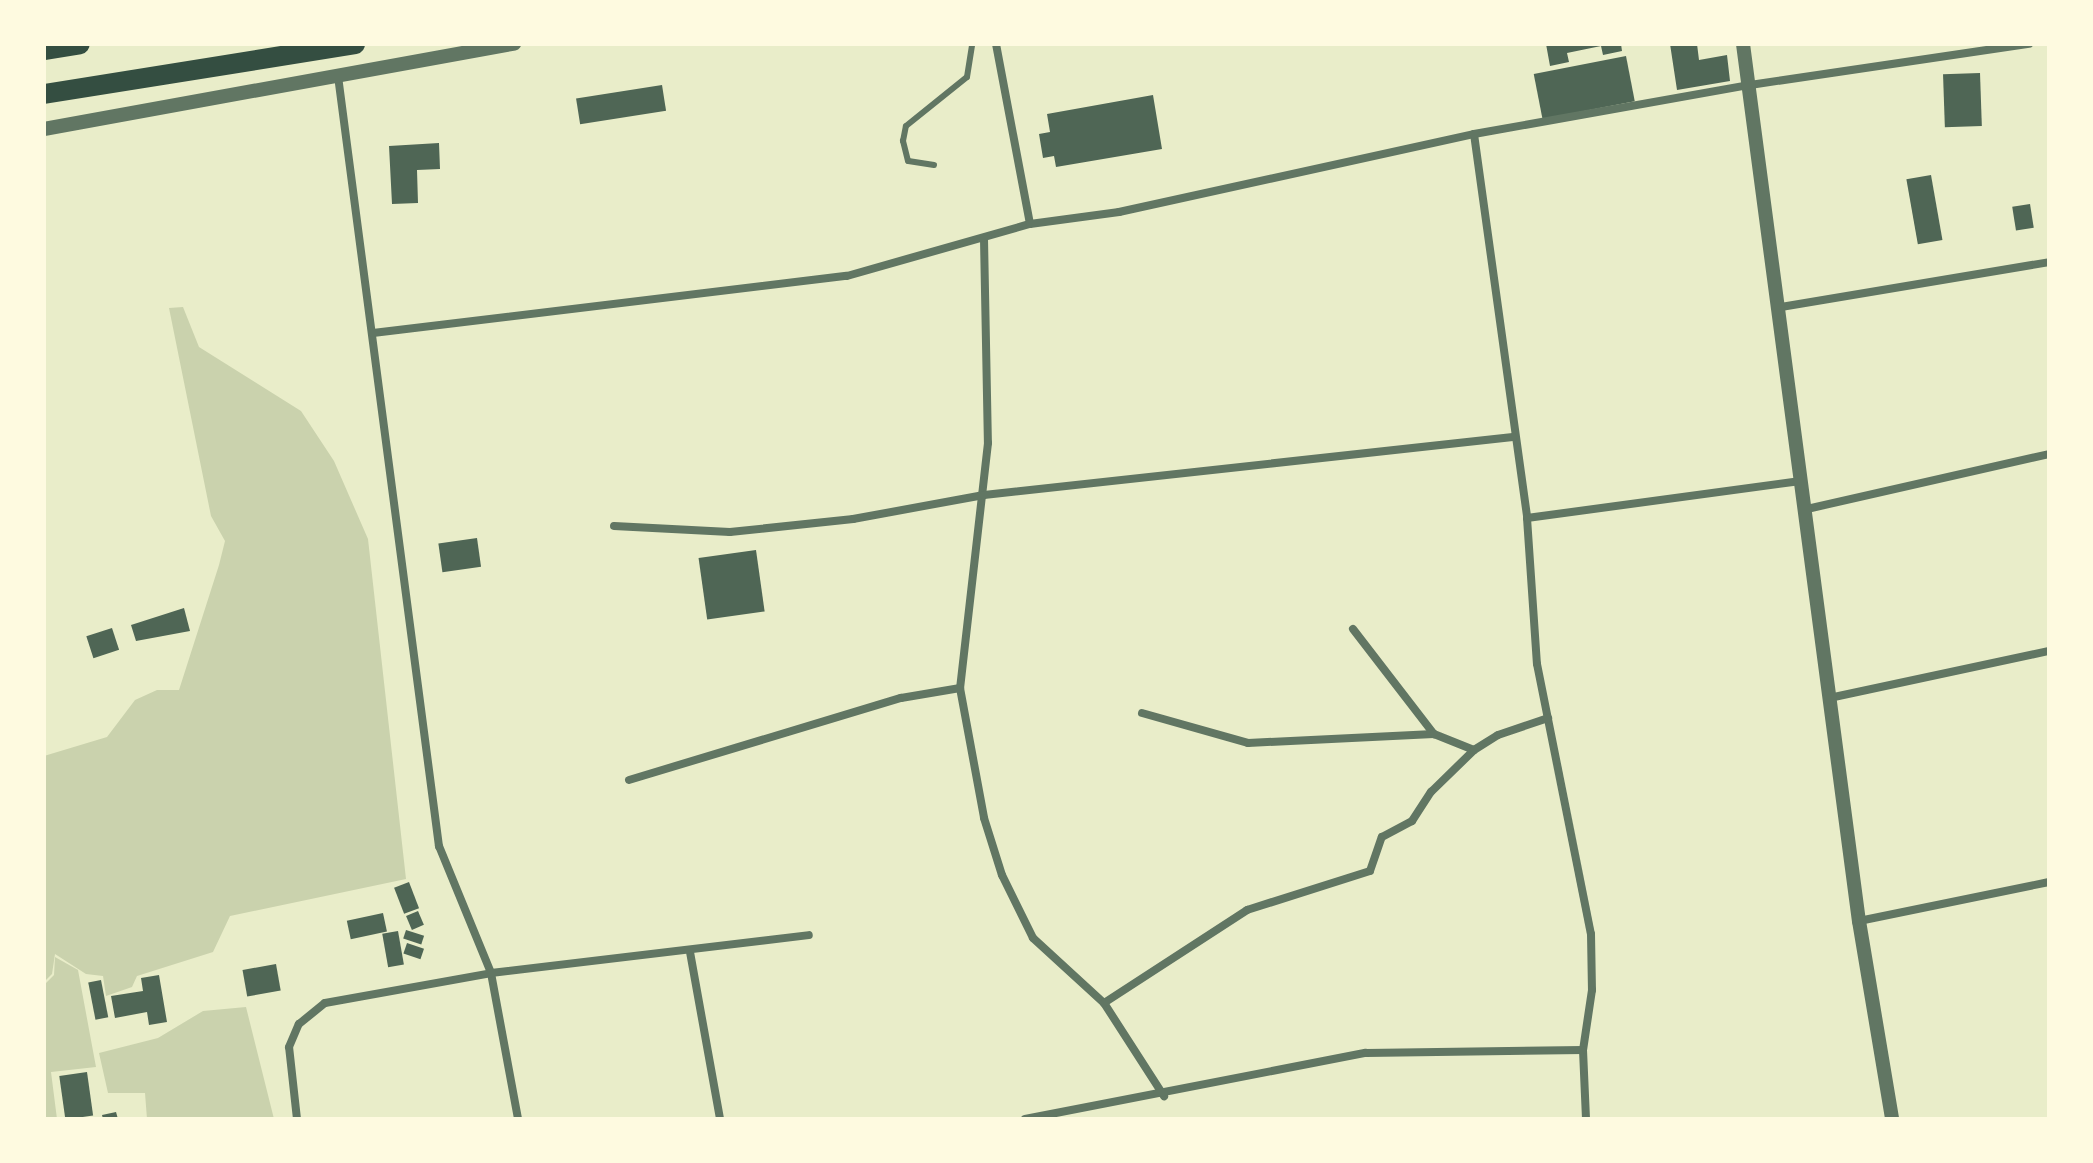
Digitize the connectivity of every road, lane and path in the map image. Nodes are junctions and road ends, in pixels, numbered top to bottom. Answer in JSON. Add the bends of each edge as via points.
{"nodes":[{"id":1,"x":80,"y":44,"type":"edge"},
{"id":2,"x":355,"y":44,"type":"edge"},
{"id":3,"x":514,"y":44,"type":"edge"},
{"id":4,"x":972,"y":44,"type":"edge"},
{"id":5,"x":996,"y":44,"type":"edge"},
{"id":6,"x":1743,"y":44,"type":"edge"},
{"id":7,"x":2029,"y":44,"type":"edge"},
{"id":8,"x":44,"y":50,"type":"edge"},
{"id":9,"x":338,"y":75,"type":"junction"},
{"id":10,"x":1750,"y":85,"type":"junction"},
{"id":11,"x":44,"y":94,"type":"edge"},
{"id":12,"x":44,"y":129,"type":"edge"},
{"id":13,"x":1474,"y":134,"type":"junction"},
{"id":14,"x":934,"y":165,"type":"dead end"},
{"id":15,"x":1030,"y":224,"type":"junction"},
{"id":16,"x":984,"y":239,"type":"junction"},
{"id":17,"x":2049,"y":262,"type":"edge"},
{"id":18,"x":1781,"y":307,"type":"junction"},
{"id":19,"x":373,"y":333,"type":"junction"},
{"id":20,"x":1513,"y":437,"type":"junction"},
{"id":21,"x":2049,"y":454,"type":"edge"},
{"id":22,"x":1801,"y":481,"type":"junction"},
{"id":23,"x":984,"y":495,"type":"junction"},
{"id":24,"x":1807,"y":509,"type":"junction"},
{"id":25,"x":1527,"y":518,"type":"junction"},
{"id":26,"x":614,"y":526,"type":"dead end"},
{"id":27,"x":1353,"y":629,"type":"dead end"},
{"id":28,"x":2049,"y":651,"type":"edge"},
{"id":29,"x":960,"y":688,"type":"junction"},
{"id":30,"x":1834,"y":697,"type":"junction"},
{"id":31,"x":1142,"y":713,"type":"dead end"},
{"id":32,"x":1548,"y":718,"type":"junction"},
{"id":33,"x":1434,"y":734,"type":"junction"},
{"id":34,"x":1474,"y":750,"type":"junction"},
{"id":35,"x":629,"y":780,"type":"dead end"},
{"id":36,"x":2049,"y":882,"type":"edge"},
{"id":37,"x":1859,"y":921,"type":"junction"},
{"id":38,"x":809,"y":935,"type":"dead end"},
{"id":39,"x":690,"y":952,"type":"junction"},
{"id":40,"x":491,"y":973,"type":"junction"},
{"id":41,"x":1104,"y":1003,"type":"junction"},
{"id":42,"x":1583,"y":1050,"type":"junction"},
{"id":43,"x":1164,"y":1096,"type":"junction"},
{"id":44,"x":297,"y":1119,"type":"edge"},
{"id":45,"x":518,"y":1119,"type":"edge"},
{"id":46,"x":720,"y":1119,"type":"edge"},
{"id":47,"x":1025,"y":1119,"type":"edge"},
{"id":48,"x":1586,"y":1119,"type":"edge"},
{"id":49,"x":1892,"y":1119,"type":"edge"}],
"edges":[{"from":1,"to":8,"type":"highway"},
{"from":2,"to":11,"type":"highway"},
{"from":3,"to":9,"type":"street"},
{"from":4,"to":14,"type":"lane","via":[[967,77],[906,126],[908,161]]},
{"from":5,"to":15,"type":"street"},
{"from":6,"to":10,"type":"street"},
{"from":7,"to":10,"type":"street"},
{"from":9,"to":12,"type":"street"},
{"from":9,"to":19,"type":"street"},
{"from":10,"to":13,"type":"street"},
{"from":10,"to":18,"type":"street"},
{"from":13,"to":15,"type":"street","via":[[1119,212]]},
{"from":13,"to":20,"type":"street"},
{"from":15,"to":16,"type":"street"},
{"from":16,"to":19,"type":"street","via":[[847,276]]},
{"from":16,"to":23,"type":"street"},
{"from":17,"to":18,"type":"street"},
{"from":18,"to":22,"type":"street"},
{"from":19,"to":40,"type":"street","via":[[439,846]]},
{"from":20,"to":23,"type":"street"},
{"from":20,"to":25,"type":"street"},
{"from":21,"to":24,"type":"street"},
{"from":22,"to":24,"type":"street"},
{"from":22,"to":25,"type":"street"},
{"from":23,"to":26,"type":"street","via":[[853,519],[730,532]]},
{"from":23,"to":29,"type":"street"},
{"from":24,"to":30,"type":"street"},
{"from":25,"to":32,"type":"street","via":[[1537,664]]},
{"from":27,"to":33,"type":"street"},
{"from":28,"to":30,"type":"street"},
{"from":29,"to":35,"type":"street","via":[[901,698]]},
{"from":29,"to":41,"type":"street","via":[[984,818],[1002,875],[1033,938]]},
{"from":30,"to":37,"type":"street"},
{"from":31,"to":33,"type":"street","via":[[1256,744]]},
{"from":32,"to":34,"type":"street"},
{"from":32,"to":42,"type":"street","via":[[1591,934],[1592,990]]},
{"from":33,"to":34,"type":"street"},
{"from":34,"to":41,"type":"street","via":[[1431,792],[1412,821],[1382,837],[1370,871],[1247,910]]},
{"from":36,"to":37,"type":"street"},
{"from":37,"to":49,"type":"street"},
{"from":38,"to":39,"type":"street"},
{"from":39,"to":40,"type":"street"},
{"from":39,"to":46,"type":"street"},
{"from":40,"to":44,"type":"street","via":[[346,997],[313,1010],[292,1035],[288,1056]]},
{"from":40,"to":45,"type":"street"},
{"from":41,"to":43,"type":"street"},
{"from":42,"to":43,"type":"street","via":[[1366,1053]]},
{"from":42,"to":48,"type":"street"},
{"from":43,"to":47,"type":"street"}]}
